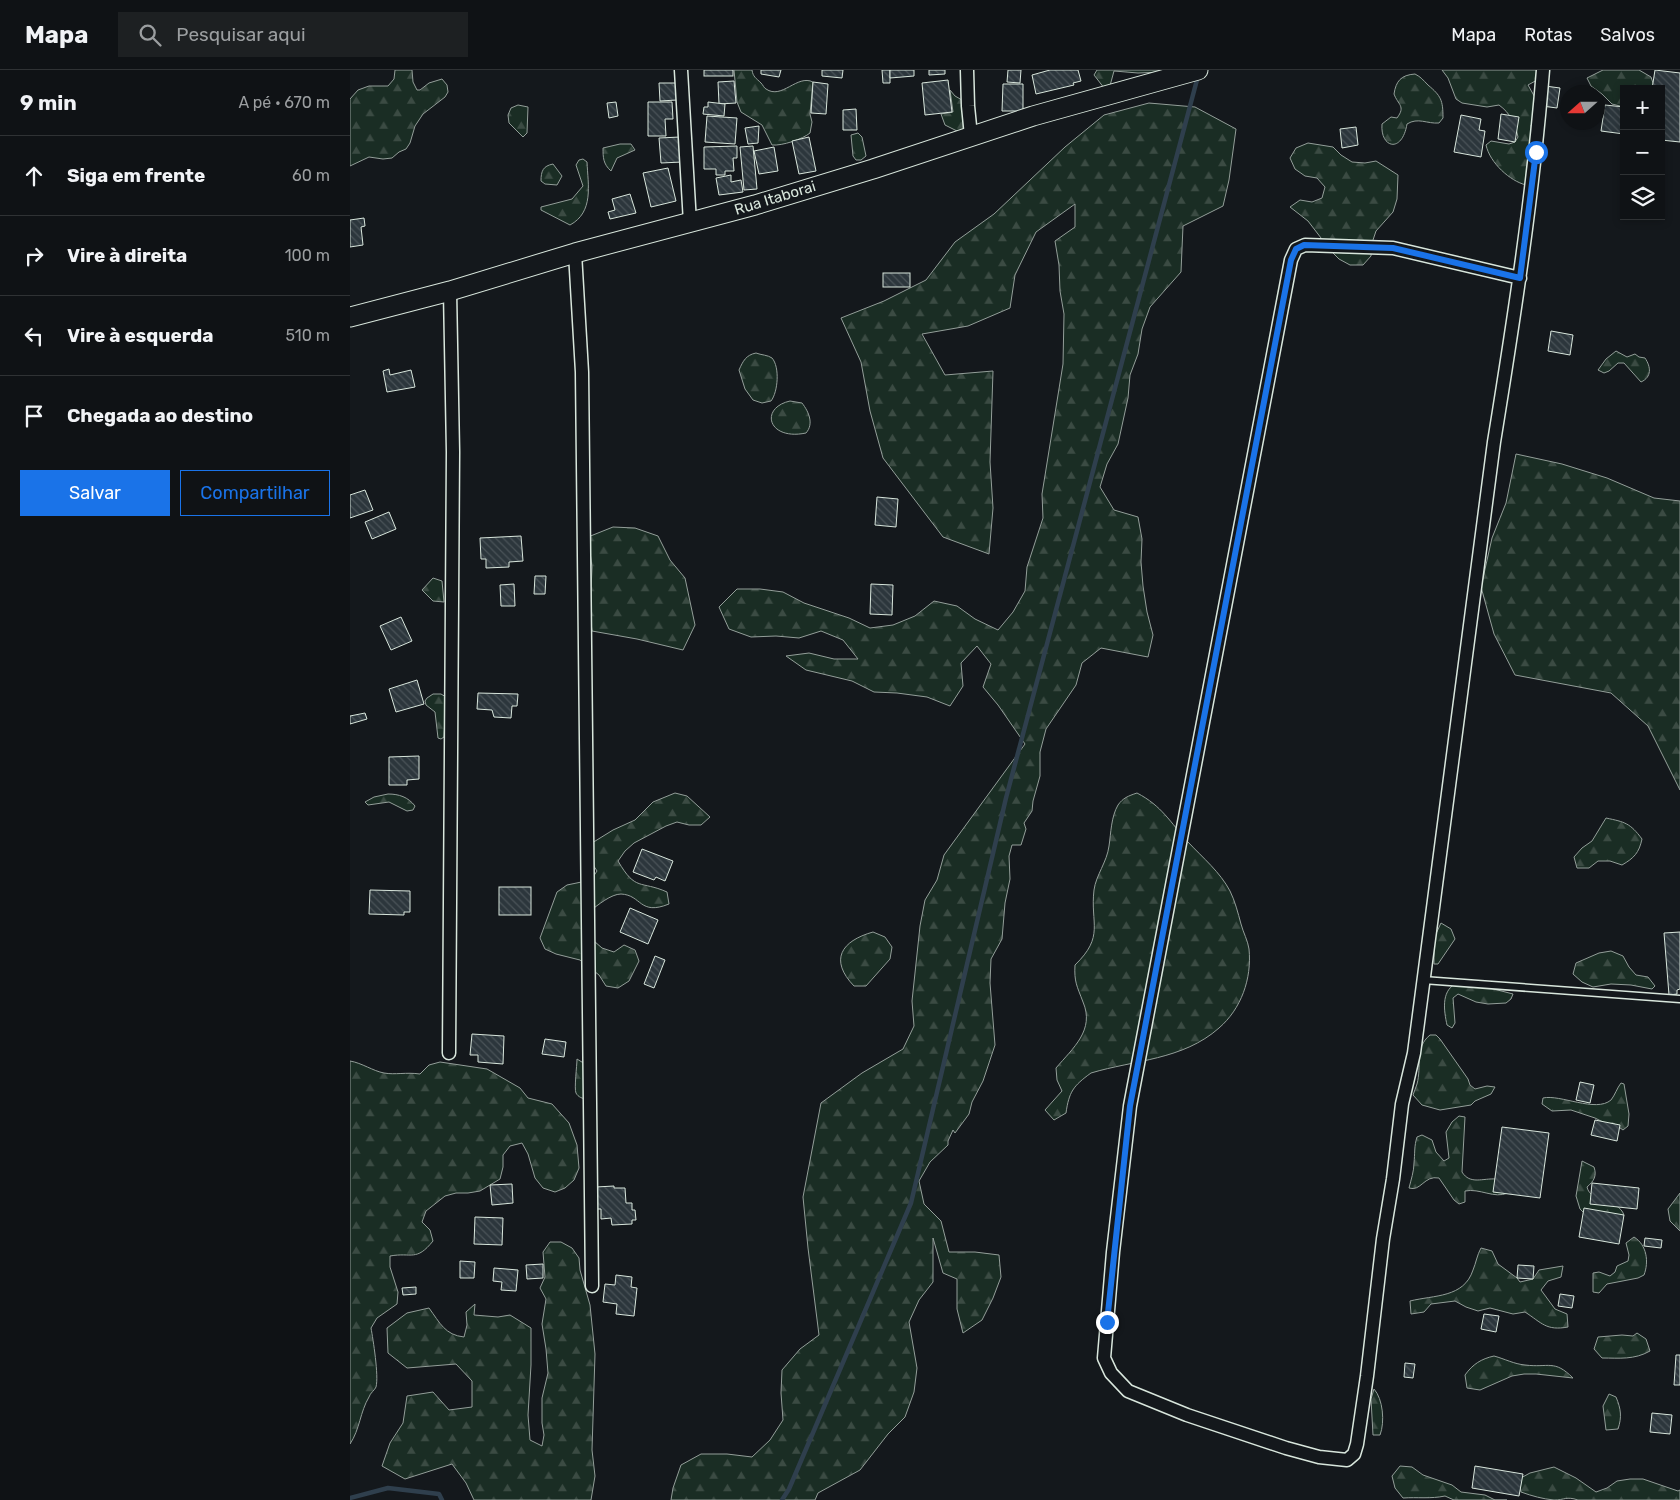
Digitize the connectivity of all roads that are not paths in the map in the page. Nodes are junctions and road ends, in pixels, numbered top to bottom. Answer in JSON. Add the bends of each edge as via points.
{"nodes":[{"id":1,"x":681,"y":70,"type":"edge"},
{"id":2,"x":967,"y":70,"type":"edge"},
{"id":3,"x":1543,"y":70,"type":"edge"},
{"id":4,"x":1194,"y":71,"type":"edge"},
{"id":5,"x":971,"y":136,"type":"junction"},
{"id":6,"x":690,"y":223,"type":"junction"},
{"id":7,"x":575,"y":253,"type":"junction"},
{"id":8,"x":1520,"y":278,"type":"junction"},
{"id":9,"x":450,"y":291,"type":"junction"},
{"id":10,"x":350,"y":317,"type":"edge"},
{"id":11,"x":1423,"y":980,"type":"junction"},
{"id":12,"x":1680,"y":999,"type":"edge"},
{"id":13,"x":449,"y":1053,"type":"dead end"},
{"id":14,"x":592,"y":1286,"type":"dead end"}],
"edges":[{"from":1,"to":6,"type":"street"},
{"from":2,"to":5,"type":"street"},
{"from":3,"to":8,"type":"street"},
{"from":4,"to":5,"type":"street","name":"Rua Itaborai"},
{"from":5,"to":6,"type":"street","name":"Rua Itaborai","via":[[873,169]]},
{"from":6,"to":7,"type":"street","name":"Rua Itaborai"},
{"from":7,"to":9,"type":"street","name":"Rua Itaborai"},
{"from":7,"to":14,"type":"street","via":[[582,372]]},
{"from":8,"to":11,"type":"street","via":[[1483,520]]},
{"from":8,"to":11,"type":"street","via":[[1393,248],[1304,245],[1296,249],[1291,260],[1130,1106],[1104,1358],[1111,1373],[1128,1390],[1187,1415],[1286,1448],[1347,1460],[1354,1454],[1402,1104],[1414,1053]]},
{"from":9,"to":10,"type":"street","name":"Rua Itaborai"},
{"from":9,"to":13,"type":"street","via":[[453,481]]},
{"from":11,"to":12,"type":"lane"}]}
